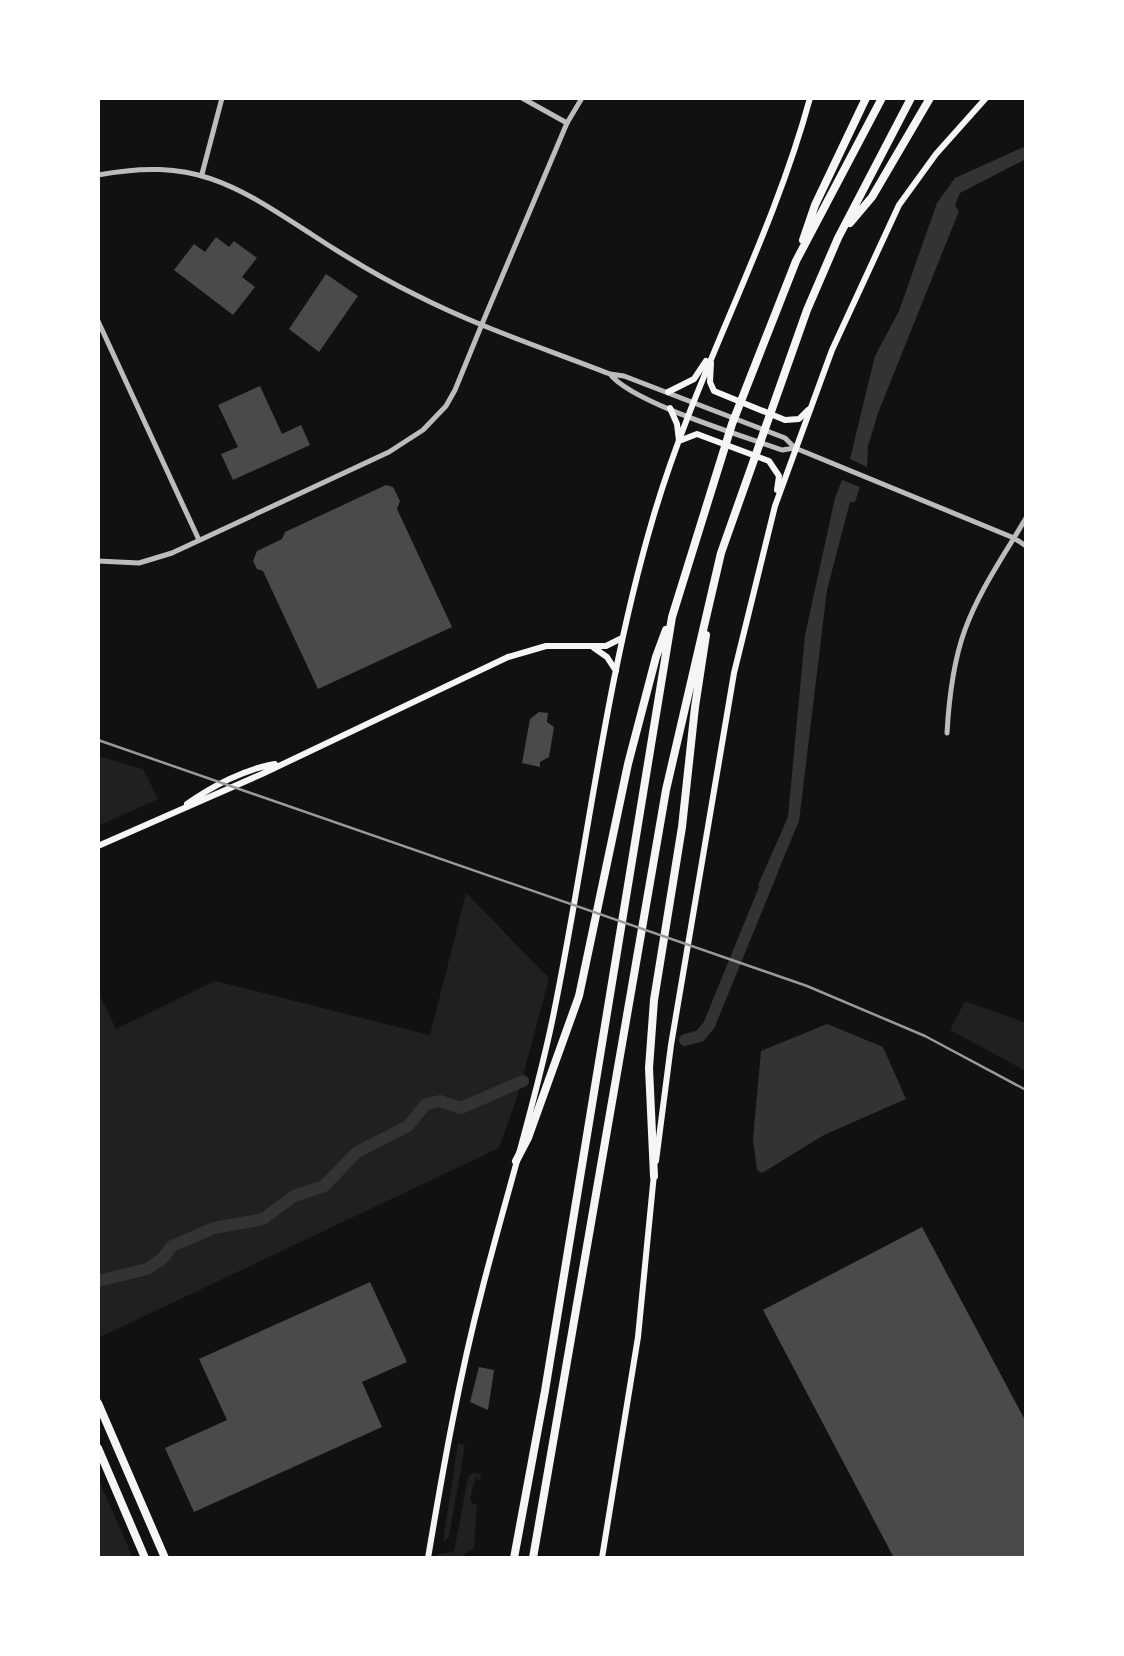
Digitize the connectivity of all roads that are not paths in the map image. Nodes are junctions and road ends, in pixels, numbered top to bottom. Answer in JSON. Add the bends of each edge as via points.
{"nodes":[{"id":1,"x":222,"y":98,"type":"edge"},
{"id":2,"x":522,"y":98,"type":"edge"},
{"id":3,"x":582,"y":98,"type":"edge"},
{"id":4,"x":810,"y":98,"type":"edge"},
{"id":5,"x":866,"y":98,"type":"edge"},
{"id":6,"x":882,"y":98,"type":"edge"},
{"id":7,"x":912,"y":98,"type":"edge"},
{"id":8,"x":930,"y":98,"type":"edge"},
{"id":9,"x":986,"y":98,"type":"edge"},
{"id":10,"x":567,"y":123,"type":"junction"},
{"id":11,"x":202,"y":174,"type":"junction"},
{"id":12,"x":98,"y":175,"type":"edge"},
{"id":13,"x":838,"y":238,"type":"junction"},
{"id":14,"x":796,"y":261,"type":"junction"},
{"id":15,"x":98,"y":321,"type":"edge"},
{"id":16,"x":482,"y":324,"type":"junction"},
{"id":17,"x":712,"y":352,"type":"junction"},
{"id":18,"x":610,"y":374,"type":"junction"},
{"id":19,"x":668,"y":392,"type":"junction"},
{"id":20,"x":693,"y":402,"type":"junction"},
{"id":21,"x":670,"y":408,"type":"junction"},
{"id":22,"x":810,"y":408,"type":"junction"},
{"id":23,"x":688,"y":415,"type":"junction"},
{"id":24,"x":679,"y":441,"type":"junction"},
{"id":25,"x":795,"y":448,"type":"junction"},
{"id":26,"x":775,"y":506,"type":"junction"},
{"id":27,"x":1026,"y":518,"type":"edge"},
{"id":28,"x":1014,"y":538,"type":"junction"},
{"id":29,"x":200,"y":540,"type":"junction"},
{"id":30,"x":1026,"y":546,"type":"edge"},
{"id":31,"x":98,"y":560,"type":"edge"},
{"id":32,"x":706,"y":614,"type":"junction"},
{"id":33,"x":672,"y":617,"type":"junction"},
{"id":34,"x":623,"y":637,"type":"junction"},
{"id":35,"x":591,"y":647,"type":"junction"},
{"id":36,"x":616,"y":672,"type":"junction"},
{"id":37,"x":947,"y":733,"type":"dead end"},
{"id":38,"x":98,"y":846,"type":"edge"},
{"id":39,"x":516,"y":1161,"type":"junction"},
{"id":40,"x":654,"y":1176,"type":"junction"},
{"id":41,"x":98,"y":1402,"type":"edge"},
{"id":42,"x":98,"y":1448,"type":"edge"},
{"id":43,"x":145,"y":1558,"type":"edge"},
{"id":44,"x":165,"y":1558,"type":"edge"},
{"id":45,"x":428,"y":1558,"type":"edge"},
{"id":46,"x":514,"y":1558,"type":"edge"},
{"id":47,"x":533,"y":1558,"type":"edge"},
{"id":48,"x":602,"y":1558,"type":"edge"}],
"edges":[{"from":1,"to":11,"type":"street"},
{"from":2,"to":10,"type":"street"},
{"from":3,"to":10,"type":"street"},
{"from":4,"to":17,"type":"main road","via":[[770,218]]},
{"from":5,"to":14,"type":"main road"},
{"from":6,"to":14,"type":"main road"},
{"from":7,"to":13,"type":"main road"},
{"from":8,"to":13,"type":"main road","via":[[872,196]]},
{"from":9,"to":22,"type":"main road","via":[[898,206]]},
{"from":10,"to":16,"type":"street"},
{"from":11,"to":12,"type":"street","via":[[142,168]]},
{"from":11,"to":16,"type":"street","via":[[256,197],[372,272]]},
{"from":13,"to":32,"type":"main road","via":[[744,480]]},
{"from":14,"to":33,"type":"main road","via":[[746,385]]},
{"from":15,"to":29,"type":"street"},
{"from":16,"to":18,"type":"street"},
{"from":16,"to":29,"type":"street","via":[[455,390],[423,430]]},
{"from":17,"to":19,"type":"main road","via":[[694,379]]},
{"from":17,"to":20,"type":"main road"},
{"from":17,"to":22,"type":"main road","via":[[714,392],[785,420]]},
{"from":18,"to":19,"type":"street"},
{"from":18,"to":21,"type":"street"},
{"from":19,"to":20,"type":"street"},
{"from":20,"to":23,"type":"main road"},
{"from":20,"to":25,"type":"street","via":[[785,438]]},
{"from":21,"to":23,"type":"street"},
{"from":21,"to":24,"type":"main road"},
{"from":22,"to":25,"type":"main road"},
{"from":23,"to":24,"type":"main road"},
{"from":23,"to":25,"type":"street","via":[[782,450]]},
{"from":24,"to":26,"type":"main road","via":[[698,434],[769,461],[778,476]]},
{"from":24,"to":34,"type":"main road"},
{"from":25,"to":26,"type":"main road"},
{"from":25,"to":28,"type":"street"},
{"from":26,"to":40,"type":"main road","via":[[734,672]]},
{"from":27,"to":28,"type":"street"},
{"from":28,"to":30,"type":"street"},
{"from":28,"to":37,"type":"street","via":[[961,633]]},
{"from":29,"to":31,"type":"street","via":[[139,563]]},
{"from":32,"to":40,"type":"main road","via":[[651,1036]]},
{"from":32,"to":47,"type":"main road","via":[[666,790]]},
{"from":33,"to":39,"type":"main road","via":[[628,764],[572,1022]]},
{"from":33,"to":46,"type":"main road"},
{"from":34,"to":35,"type":"main road"},
{"from":34,"to":36,"type":"main road"},
{"from":35,"to":36,"type":"main road"},
{"from":35,"to":38,"type":"main road","via":[[518,652]]},
{"from":36,"to":39,"type":"main road","via":[[552,1019]]},
{"from":39,"to":45,"type":"main road","via":[[467,1351]]},
{"from":40,"to":48,"type":"main road","via":[[628,1411]]},
{"from":41,"to":44,"type":"main road"},
{"from":42,"to":43,"type":"main road"}]}
